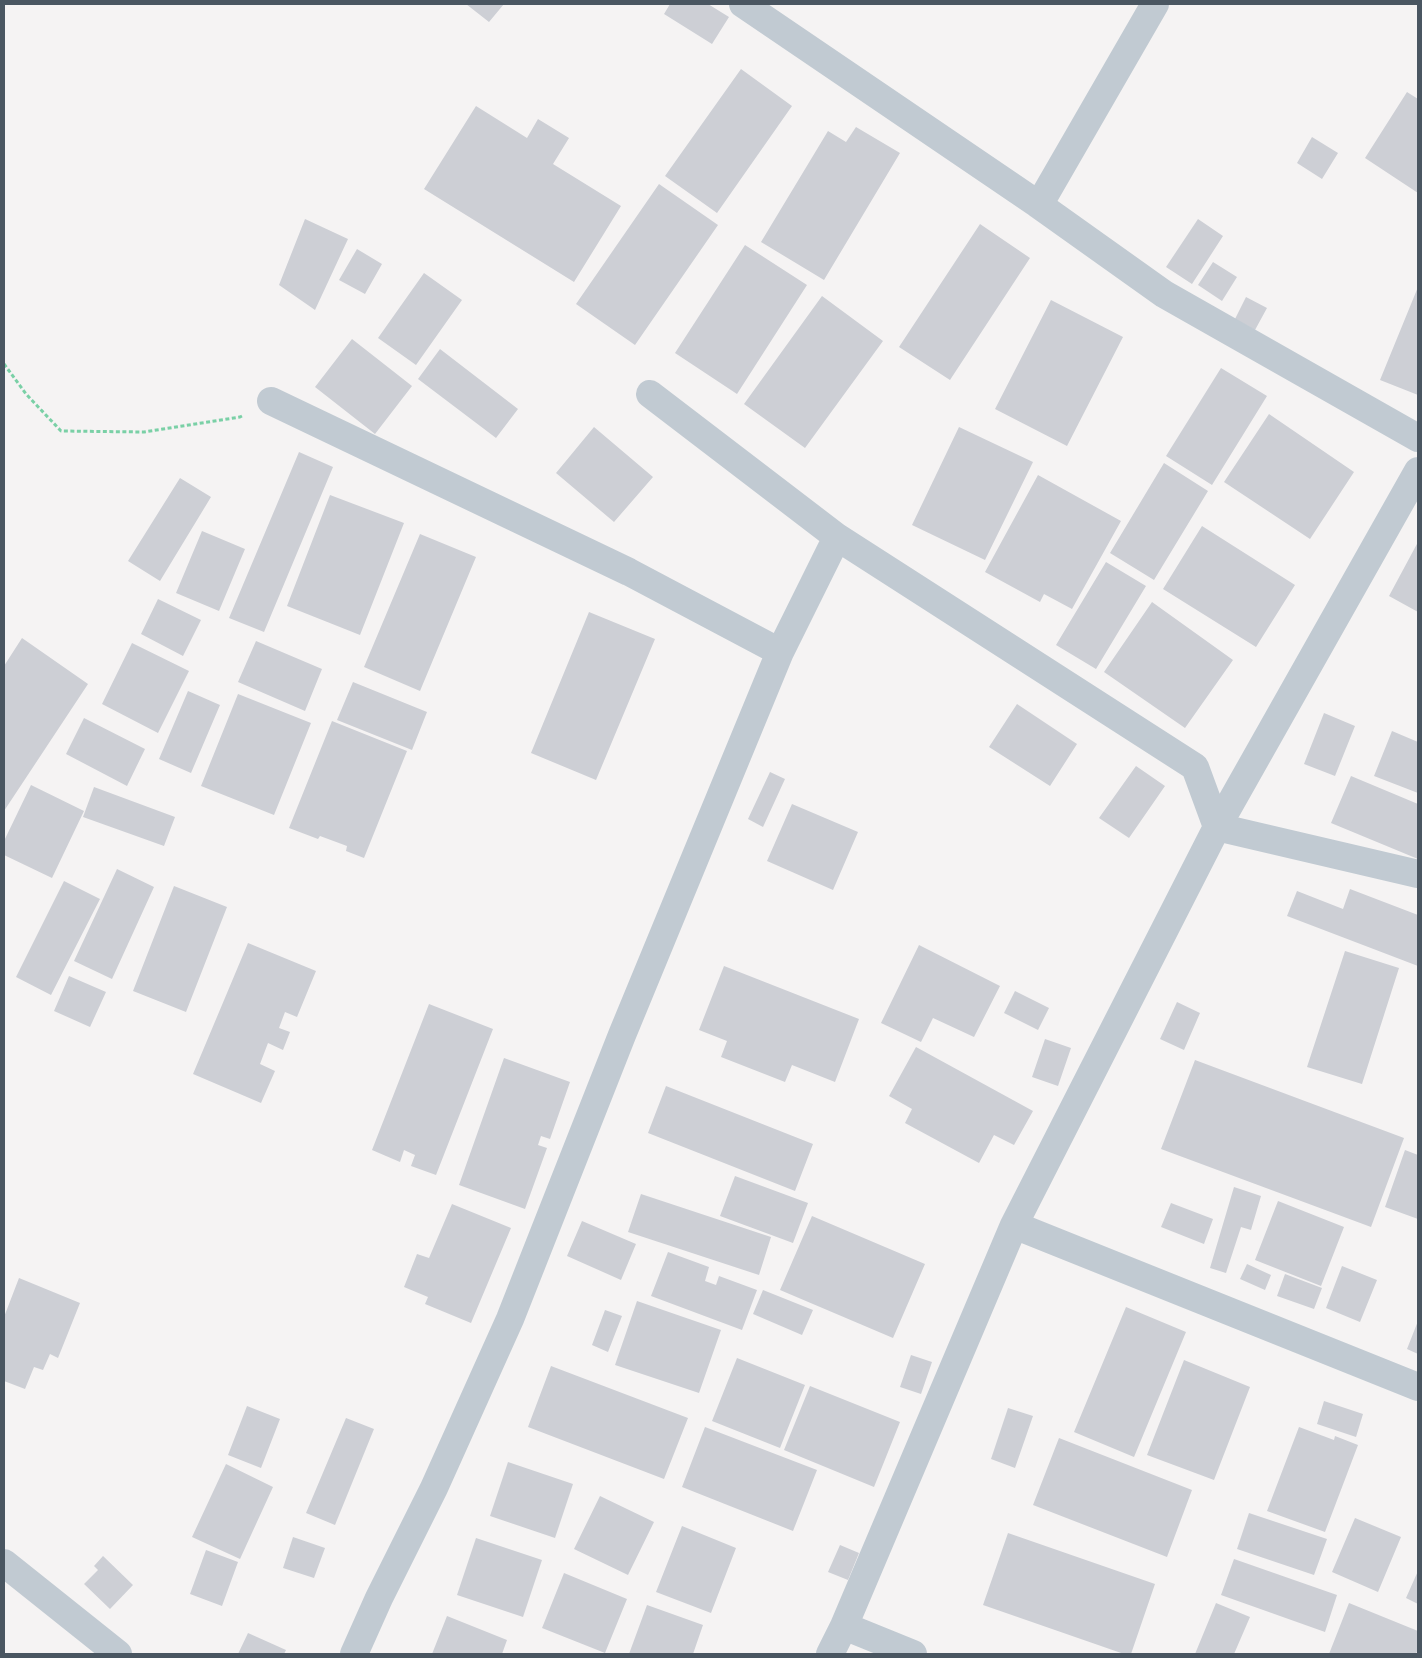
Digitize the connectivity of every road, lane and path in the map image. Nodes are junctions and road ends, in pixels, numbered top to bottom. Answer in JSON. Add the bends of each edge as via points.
{"nodes":[{"id":1,"x":743,"y":4,"type":"edge"},
{"id":2,"x":1155,"y":4,"type":"edge"},
{"id":3,"x":1039,"y":205,"type":"junction"},
{"id":4,"x":4,"y":364,"type":"edge"},
{"id":5,"x":650,"y":394,"type":"dead end"},
{"id":6,"x":271,"y":401,"type":"joint"},
{"id":7,"x":1418,"y":438,"type":"edge"},
{"id":8,"x":1418,"y":471,"type":"edge"},
{"id":9,"x":837,"y":537,"type":"junction"},
{"id":10,"x":780,"y":652,"type":"junction"},
{"id":11,"x":1217,"y":827,"type":"junction"},
{"id":12,"x":1418,"y":874,"type":"edge"},
{"id":13,"x":1014,"y":1225,"type":"junction"},
{"id":14,"x":1418,"y":1387,"type":"edge"},
{"id":15,"x":4,"y":1563,"type":"edge"},
{"id":16,"x":844,"y":1626,"type":"junction"},
{"id":17,"x":118,"y":1654,"type":"edge"},
{"id":18,"x":354,"y":1654,"type":"edge"},
{"id":19,"x":830,"y":1654,"type":"edge"},
{"id":20,"x":913,"y":1654,"type":"edge"}],
"edges":[{"from":1,"to":3,"type":"street"},
{"from":2,"to":3,"type":"street"},
{"from":3,"to":7,"type":"street","via":[[1164,294]]},
{"from":4,"to":6,"type":"path","via":[[26,394],[61,431],[144,432],[240,417]]},
{"from":5,"to":9,"type":"street"},
{"from":6,"to":10,"type":"street","via":[[629,572]]},
{"from":8,"to":11,"type":"street"},
{"from":9,"to":10,"type":"street"},
{"from":9,"to":11,"type":"street","via":[[1195,767]]},
{"from":10,"to":18,"type":"street","via":[[622,1035],[510,1319]]},
{"from":11,"to":12,"type":"street"},
{"from":11,"to":13,"type":"street"},
{"from":13,"to":14,"type":"street"},
{"from":13,"to":16,"type":"street"},
{"from":15,"to":17,"type":"street"},
{"from":16,"to":19,"type":"street"},
{"from":16,"to":20,"type":"street"}]}
